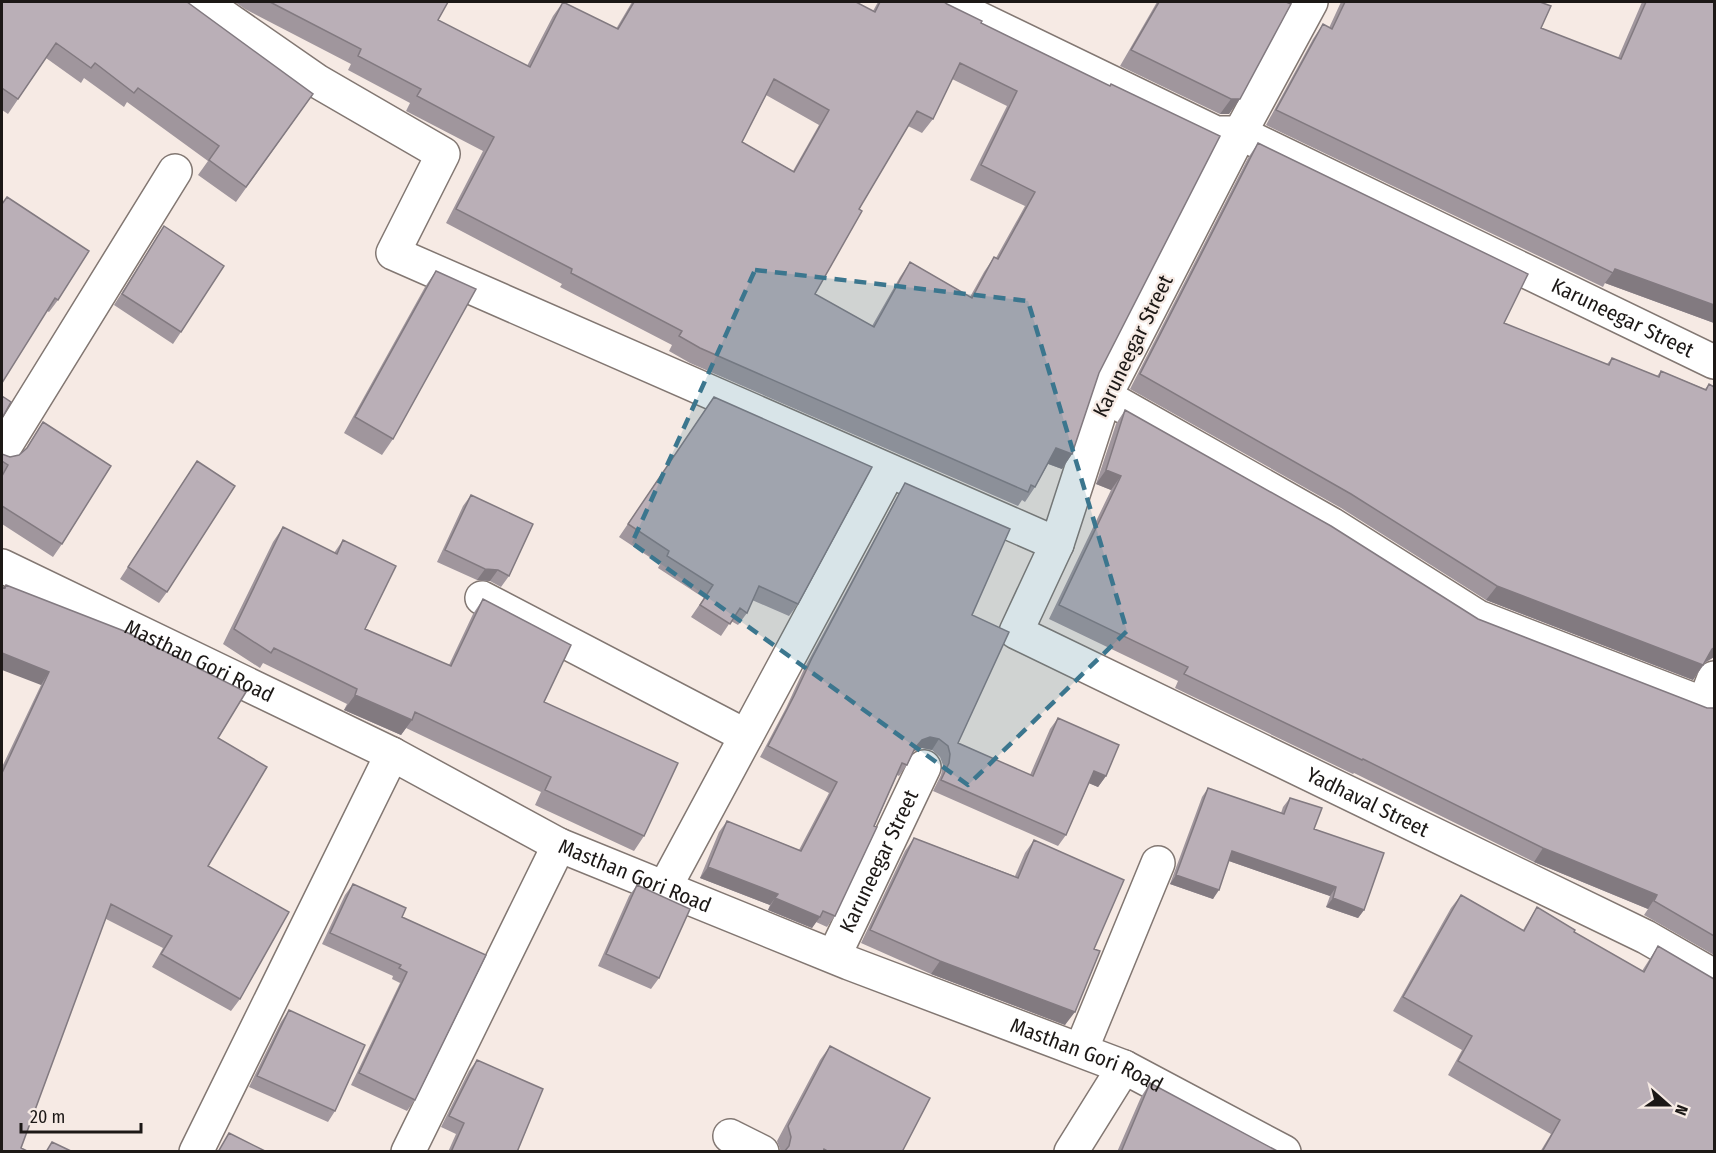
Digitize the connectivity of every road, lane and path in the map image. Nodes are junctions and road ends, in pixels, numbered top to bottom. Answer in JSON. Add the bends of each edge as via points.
{"nodes":[{"id":1,"x":203,"y":2,"type":"edge"},
{"id":2,"x":945,"y":2,"type":"edge"},
{"id":3,"x":1311,"y":2,"type":"edge"},
{"id":4,"x":1240,"y":133,"type":"junction"},
{"id":5,"x":175,"y":171,"type":"dead end"},
{"id":6,"x":1714,"y":362,"type":"edge"},
{"id":7,"x":1105,"y":396,"type":"junction"},
{"id":8,"x":2,"y":451,"type":"edge"},
{"id":9,"x":889,"y":471,"type":"junction"},
{"id":10,"x":1056,"y":544,"type":"junction"},
{"id":11,"x":2,"y":566,"type":"edge"},
{"id":12,"x":482,"y":598,"type":"edge"},
{"id":13,"x":1016,"y":632,"type":"joint"},
{"id":14,"x":1714,"y":678,"type":"edge"},
{"id":15,"x":746,"y":736,"type":"junction"},
{"id":16,"x":392,"y":754,"type":"junction"},
{"id":17,"x":924,"y":766,"type":"dead end"},
{"id":18,"x":560,"y":844,"type":"junction"},
{"id":19,"x":1158,"y":863,"type":"dead end"},
{"id":20,"x":665,"y":887,"type":"junction"},
{"id":21,"x":834,"y":956,"type":"junction"},
{"id":22,"x":1714,"y":976,"type":"edge"},
{"id":23,"x":1081,"y":1050,"type":"junction"},
{"id":24,"x":1124,"y":1067,"type":"junction"},
{"id":25,"x":730,"y":1136,"type":"dead end"},
{"id":26,"x":196,"y":1152,"type":"edge"},
{"id":27,"x":408,"y":1152,"type":"edge"},
{"id":28,"x":762,"y":1152,"type":"edge"},
{"id":29,"x":1071,"y":1152,"type":"edge"},
{"id":30,"x":1284,"y":1152,"type":"edge"}],
"edges":[{"from":1,"to":9,"type":"street","via":[[317,81],[443,153],[393,253]]},
{"from":2,"to":4,"type":"street","name":"Karuneegar Street","via":[[1216,133]]},
{"from":3,"to":4,"type":"street"},
{"from":4,"to":6,"type":"street","name":"Karuneegar Street"},
{"from":4,"to":7,"type":"street","name":"Karuneegar Street"},
{"from":5,"to":8,"type":"street"},
{"from":7,"to":10,"type":"street","name":"Karuneegar Street"},
{"from":7,"to":14,"type":"street","via":[[1331,524],[1478,617],[1704,704]]},
{"from":9,"to":10,"type":"street"},
{"from":9,"to":15,"type":"street"},
{"from":10,"to":13,"type":"street","name":"Karuneegar Street"},
{"from":11,"to":16,"type":"street","name":"Masthan Gori Road"},
{"from":12,"to":15,"type":"street"},
{"from":13,"to":22,"type":"street","name":"Yadhaval Street","via":[[1646,937]]},
{"from":15,"to":20,"type":"street"},
{"from":16,"to":18,"type":"street","name":"Masthan Gori Road"},
{"from":16,"to":26,"type":"street"},
{"from":17,"to":21,"type":"street","name":"Karuneegar Street"},
{"from":18,"to":20,"type":"street","name":"Masthan Gori Road"},
{"from":18,"to":27,"type":"street"},
{"from":19,"to":23,"type":"street"},
{"from":20,"to":21,"type":"street","name":"Masthan Gori Road"},
{"from":21,"to":23,"type":"street","name":"Masthan Gori Road"},
{"from":23,"to":24,"type":"street","name":"Masthan Gori Road"},
{"from":24,"to":29,"type":"street"},
{"from":24,"to":30,"type":"street","name":"Masthan Gori Road"},
{"from":25,"to":28,"type":"street"}]}
